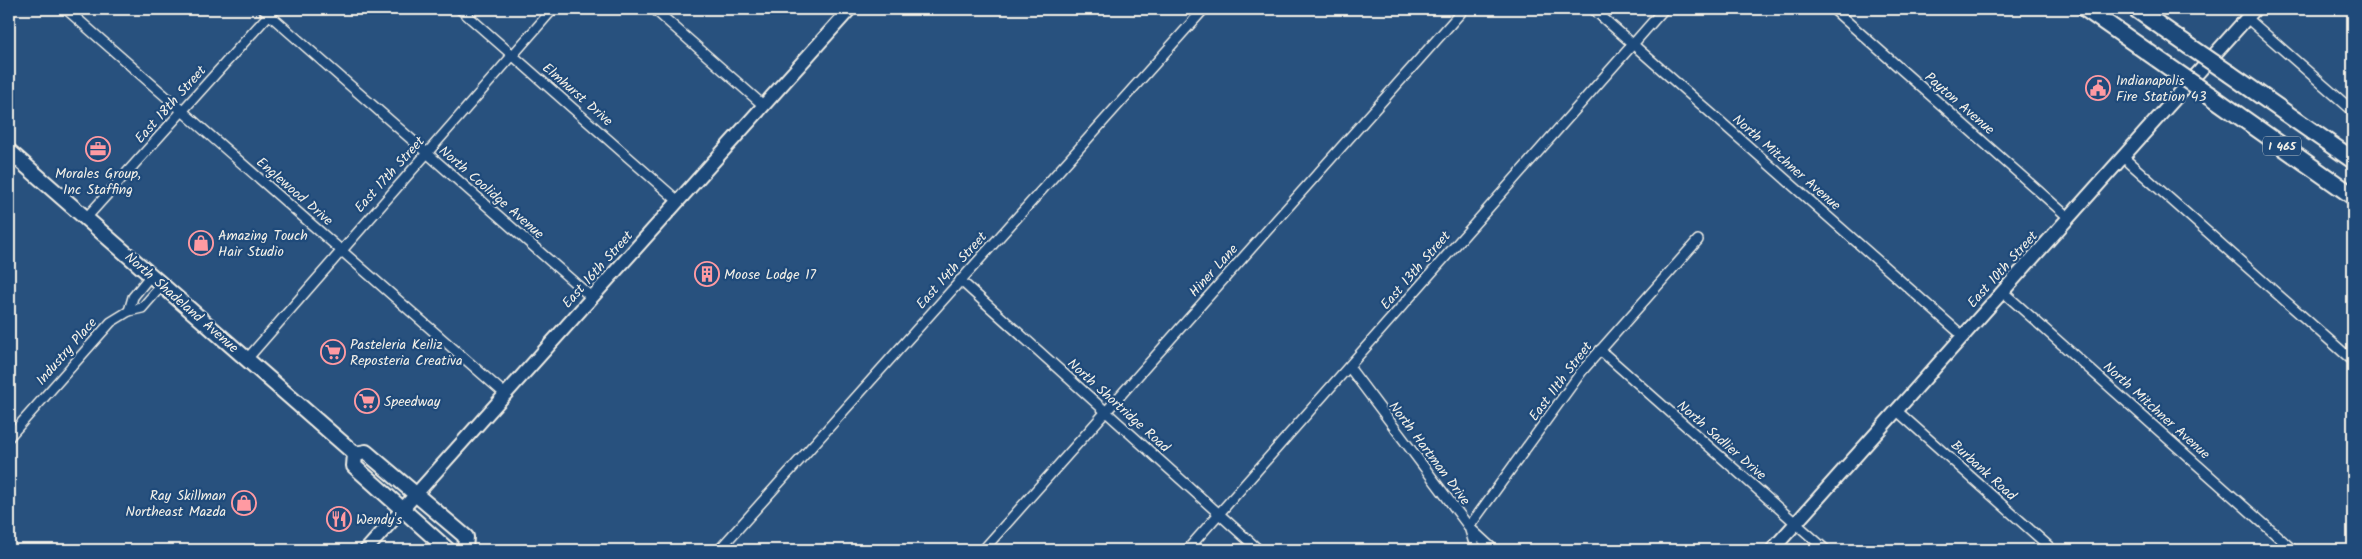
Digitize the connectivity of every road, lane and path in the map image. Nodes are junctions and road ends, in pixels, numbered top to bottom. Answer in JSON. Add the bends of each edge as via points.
{"nodes":[{"id":1,"x":66,"y":9,"type":"edge"},
{"id":2,"x":460,"y":9,"type":"edge"},
{"id":3,"x":553,"y":9,"type":"edge"},
{"id":4,"x":654,"y":9,"type":"edge"},
{"id":5,"x":850,"y":9,"type":"edge"},
{"id":6,"x":1204,"y":9,"type":"edge"},
{"id":7,"x":1464,"y":9,"type":"edge"},
{"id":8,"x":1593,"y":9,"type":"edge"},
{"id":9,"x":1664,"y":9,"type":"edge"},
{"id":10,"x":1832,"y":9,"type":"edge"},
{"id":11,"x":2086,"y":9,"type":"edge"},
{"id":12,"x":2136,"y":9,"type":"edge"},
{"id":13,"x":269,"y":11,"type":"edge"},
{"id":14,"x":2251,"y":13,"type":"edge"},
{"id":15,"x":1633,"y":44,"type":"junction"},
{"id":16,"x":513,"y":55,"type":"junction"},
{"id":17,"x":763,"y":105,"type":"junction"},
{"id":18,"x":2353,"y":110,"type":"edge"},
{"id":19,"x":182,"y":111,"type":"junction"},
{"id":20,"x":9,"y":151,"type":"edge"},
{"id":21,"x":427,"y":153,"type":"junction"},
{"id":22,"x":2123,"y":157,"type":"junction"},
{"id":23,"x":2353,"y":160,"type":"edge"},
{"id":24,"x":2353,"y":196,"type":"edge"},
{"id":25,"x":678,"y":201,"type":"junction"},
{"id":26,"x":2068,"y":217,"type":"junction"},
{"id":27,"x":86,"y":218,"type":"junction"},
{"id":28,"x":1698,"y":240,"type":"dead end"},
{"id":29,"x":341,"y":249,"type":"junction"},
{"id":30,"x":151,"y":276,"type":"junction"},
{"id":31,"x":960,"y":280,"type":"junction"},
{"id":32,"x":162,"y":285,"type":"junction"},
{"id":33,"x":2002,"y":291,"type":"junction"},
{"id":34,"x":591,"y":298,"type":"junction"},
{"id":35,"x":129,"y":311,"type":"junction"},
{"id":36,"x":1963,"y":336,"type":"junction"},
{"id":37,"x":1600,"y":350,"type":"junction"},
{"id":38,"x":247,"y":359,"type":"junction"},
{"id":39,"x":2353,"y":361,"type":"edge"},
{"id":40,"x":1349,"y":367,"type":"junction"},
{"id":41,"x":505,"y":394,"type":"junction"},
{"id":42,"x":1896,"y":410,"type":"junction"},
{"id":43,"x":1106,"y":413,"type":"junction"},
{"id":44,"x":9,"y":438,"type":"edge"},
{"id":45,"x":355,"y":454,"type":"junction"},
{"id":46,"x":416,"y":494,"type":"junction"},
{"id":47,"x":402,"y":509,"type":"junction"},
{"id":48,"x":1219,"y":514,"type":"junction"},
{"id":49,"x":1796,"y":523,"type":"junction"},
{"id":50,"x":1468,"y":527,"type":"junction"},
{"id":51,"x":366,"y":550,"type":"edge"},
{"id":52,"x":448,"y":550,"type":"edge"},
{"id":53,"x":465,"y":550,"type":"edge"},
{"id":54,"x":719,"y":550,"type":"edge"},
{"id":55,"x":983,"y":550,"type":"edge"},
{"id":56,"x":1187,"y":550,"type":"edge"},
{"id":57,"x":1259,"y":550,"type":"edge"},
{"id":58,"x":1476,"y":550,"type":"edge"},
{"id":59,"x":1494,"y":550,"type":"edge"},
{"id":60,"x":1772,"y":550,"type":"edge"},
{"id":61,"x":1826,"y":550,"type":"edge"},
{"id":62,"x":2053,"y":550,"type":"edge"},
{"id":63,"x":2293,"y":550,"type":"edge"}],
"edges":[{"from":1,"to":19,"type":"street","name":"Englewood Drive"},
{"from":2,"to":16,"type":"street","name":"Elmhurst Drive"},
{"from":3,"to":16,"type":"street","name":"East 17th Street"},
{"from":4,"to":17,"type":"street"},
{"from":5,"to":17,"type":"street","name":"East 16th Street"},
{"from":6,"to":31,"type":"street","name":"East 14th Street"},
{"from":7,"to":43,"type":"street","name":"Hiner Lane"},
{"from":8,"to":15,"type":"street","name":"North Mitchner Avenue"},
{"from":9,"to":15,"type":"street","name":"East 13th Street"},
{"from":10,"to":26,"type":"street","name":"Payton Avenue"},
{"from":11,"to":24,"type":"highway","number":"I 465","bridge":true},
{"from":12,"to":23,"type":"highway","number":"I 465","bridge":true},
{"from":13,"to":19,"type":"street","name":"East 18th Street"},
{"from":13,"to":21,"type":"street","name":"North Coolidge Avenue"},
{"from":14,"to":18,"type":"street"},
{"from":14,"to":22,"type":"street","name":"East 10th Street"},
{"from":15,"to":36,"type":"street","name":"North Mitchner Avenue"},
{"from":15,"to":40,"type":"street","name":"East 13th Street"},
{"from":16,"to":21,"type":"street","name":"East 17th Street"},
{"from":16,"to":25,"type":"street","name":"Elmhurst Drive"},
{"from":17,"to":25,"type":"street","name":"East 16th Street"},
{"from":19,"to":27,"type":"street","name":"East 18th Street"},
{"from":19,"to":29,"type":"street","name":"Englewood Drive"},
{"from":20,"to":27,"type":"main road","name":"North Shadeland Avenue"},
{"from":21,"to":29,"type":"street","name":"East 17th Street"},
{"from":21,"to":34,"type":"street","name":"North Coolidge Avenue"},
{"from":22,"to":26,"type":"street","name":"East 10th Street"},
{"from":22,"to":39,"type":"street"},
{"from":25,"to":34,"type":"street","name":"East 16th Street"},
{"from":26,"to":33,"type":"street","name":"East 10th Street"},
{"from":27,"to":30,"type":"main road","name":"North Shadeland Avenue"},
{"from":28,"to":37,"type":"street","name":"East 11th Street"},
{"from":29,"to":38,"type":"street","name":"East 17th Street"},
{"from":29,"to":41,"type":"street","name":"Englewood Drive"},
{"from":30,"to":32,"type":"main road","name":"North Shadeland Avenue"},
{"from":30,"to":35,"type":"street","name":"Industry Place","via":[[133,297]]},
{"from":31,"to":43,"type":"street","name":"North Shortridge Road"},
{"from":31,"to":54,"type":"street","name":"East 14th Street"},
{"from":32,"to":35,"type":"street","name":"Industry Place","via":[[142,308]]},
{"from":32,"to":38,"type":"main road","name":"North Shadeland Avenue"},
{"from":33,"to":36,"type":"street","name":"East 10th Street"},
{"from":33,"to":63,"type":"street","name":"North Mitchner Avenue"},
{"from":34,"to":41,"type":"street","name":"East 16th Street"},
{"from":35,"to":44,"type":"street","name":"Industry Place","via":[[111,322]]},
{"from":36,"to":42,"type":"street","name":"East 10th Street"},
{"from":37,"to":49,"type":"street","name":"North Sadlier Drive"},
{"from":37,"to":50,"type":"street","name":"East 11th Street","via":[[1570,386]]},
{"from":38,"to":45,"type":"main road","name":"North Shadeland Avenue"},
{"from":40,"to":48,"type":"street","name":"East 13th Street"},
{"from":40,"to":50,"type":"street","name":"North Hartman Drive"},
{"from":41,"to":46,"type":"street","name":"East 16th Street"},
{"from":42,"to":49,"type":"street","name":"East 10th Street"},
{"from":42,"to":62,"type":"street","name":"Burbank Road"},
{"from":43,"to":48,"type":"street","name":"North Shortridge Road"},
{"from":43,"to":55,"type":"street","name":"Hiner Lane"},
{"from":45,"to":46,"type":"main road","name":"North Shadeland Avenue","via":[[366,452]]},
{"from":45,"to":47,"type":"main road","name":"North Shadeland Avenue","via":[[354,466]]},
{"from":46,"to":47,"type":"street","name":"East 16th Street"},
{"from":46,"to":53,"type":"main road","name":"North Shadeland Avenue","via":[[466,537]]},
{"from":47,"to":51,"type":"street","name":"East 16th Street"},
{"from":47,"to":52,"type":"main road","name":"North Shadeland Avenue"},
{"from":48,"to":56,"type":"street","name":"East 13th Street"},
{"from":48,"to":57,"type":"street","name":"North Shortridge Road"},
{"from":49,"to":60,"type":"street","name":"East 10th Street"},
{"from":49,"to":61,"type":"street","name":"North Sadlier Drive"},
{"from":50,"to":58,"type":"street"},
{"from":50,"to":59,"type":"street","name":"North Hartman Drive"}]}
